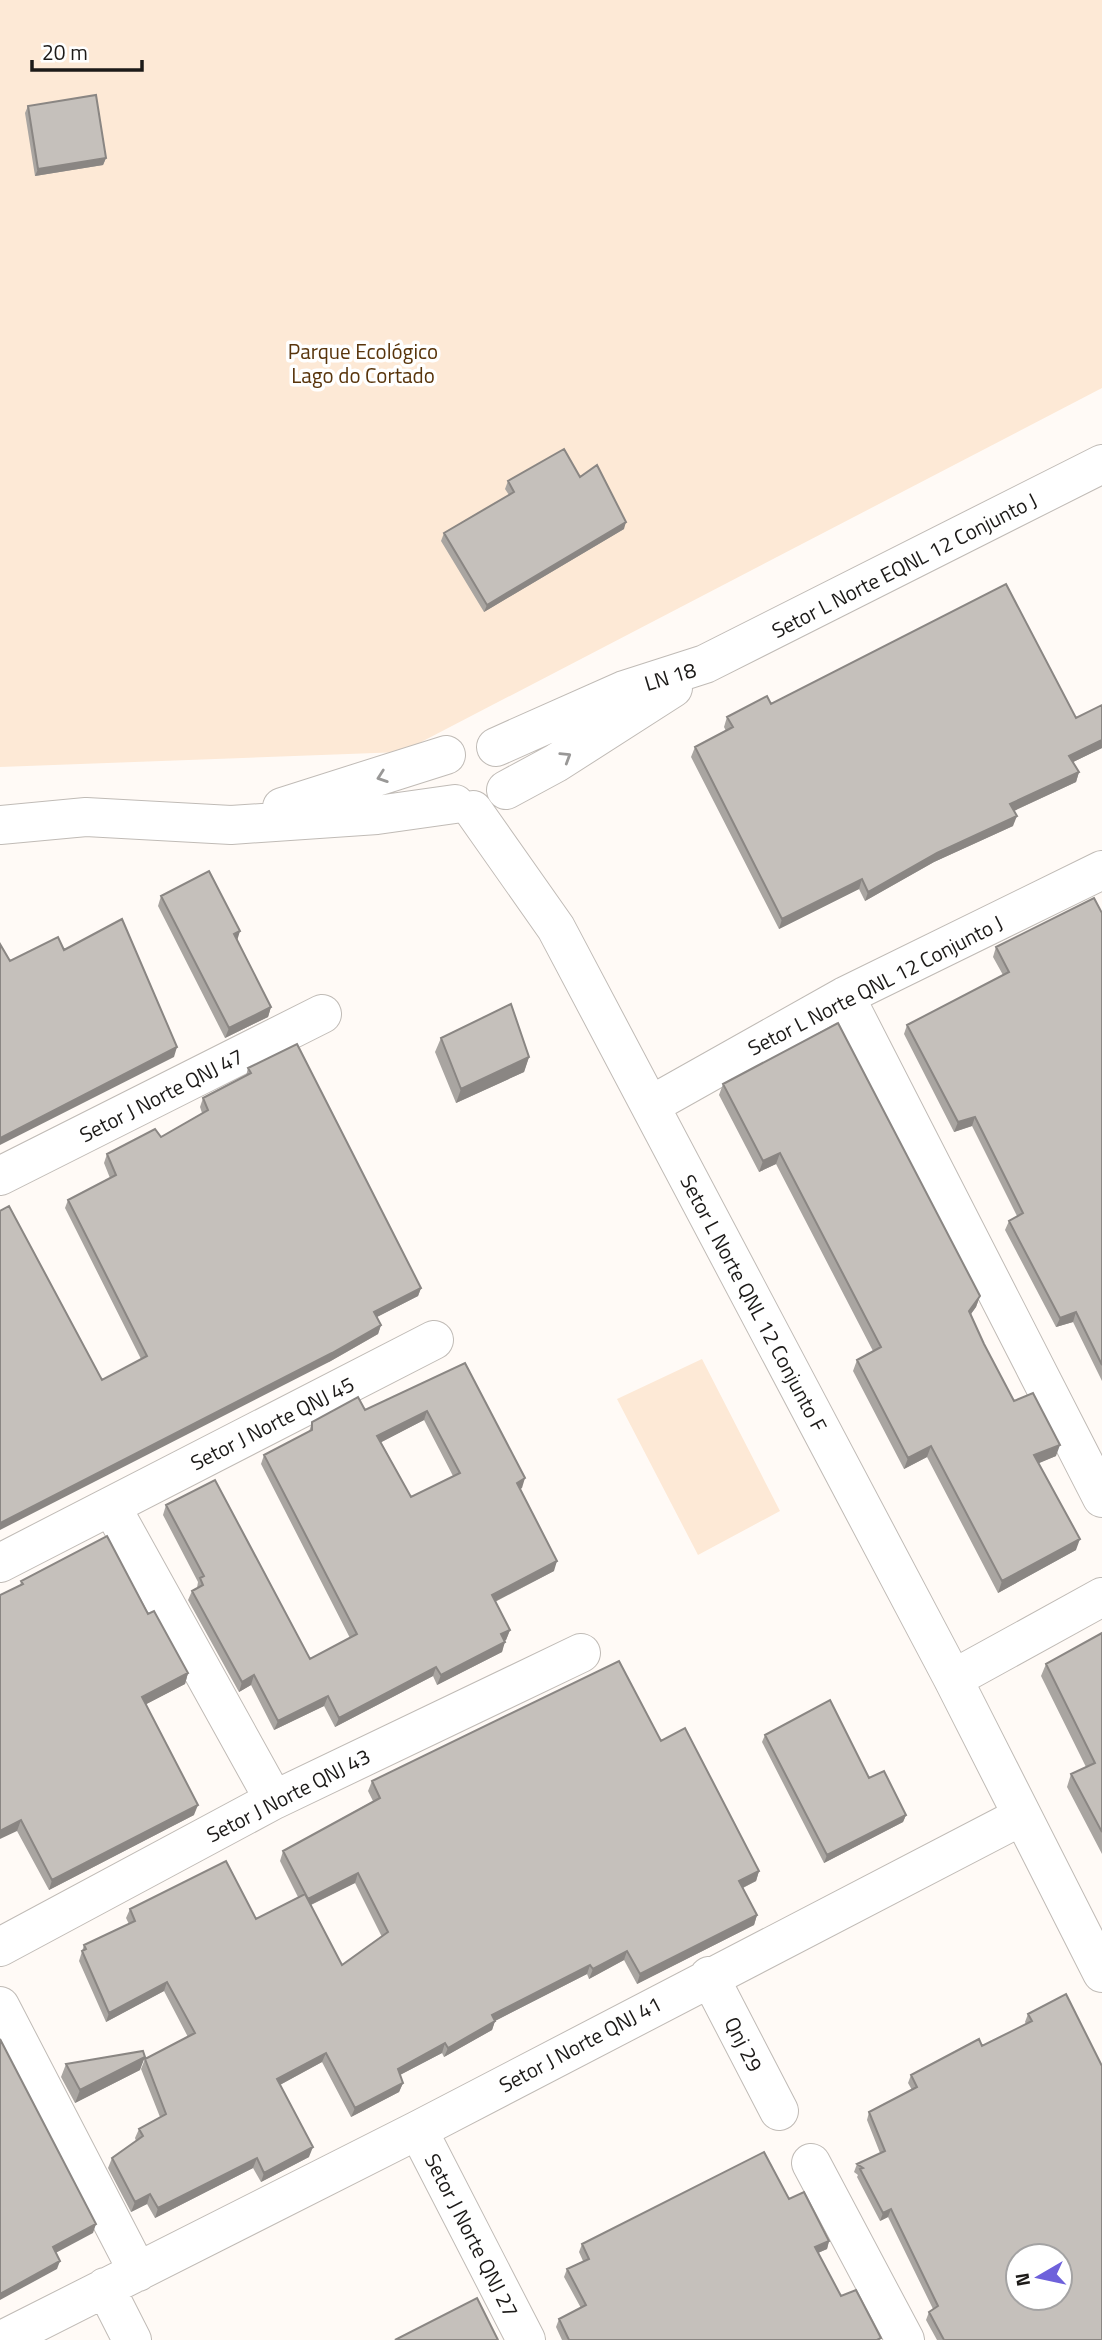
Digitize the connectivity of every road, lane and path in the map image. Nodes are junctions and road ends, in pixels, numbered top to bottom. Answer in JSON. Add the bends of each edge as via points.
{"nodes":[{"id":1,"x":1102,"y":464,"type":"edge"},
{"id":2,"x":705,"y":664,"type":"junction"},
{"id":3,"x":496,"y":747,"type":"junction"},
{"id":4,"x":446,"y":755,"type":"junction"},
{"id":5,"x":484,"y":800,"type":"junction"},
{"id":6,"x":0,"y":825,"type":"edge"},
{"id":7,"x":231,"y":825,"type":"junction"},
{"id":8,"x":1101,"y":874,"type":"edge"},
{"id":9,"x":845,"y":996,"type":"junction"},
{"id":10,"x":322,"y":1014,"type":"dead end"},
{"id":11,"x":651,"y":1105,"type":"junction"},
{"id":12,"x":0,"y":1176,"type":"edge"},
{"id":13,"x":434,"y":1340,"type":"dead end"},
{"id":14,"x":1102,"y":1498,"type":"edge"},
{"id":15,"x":111,"y":1506,"type":"junction"},
{"id":16,"x":0,"y":1563,"type":"edge"},
{"id":17,"x":1102,"y":1597,"type":"edge"},
{"id":18,"x":581,"y":1653,"type":"dead end"},
{"id":19,"x":953,"y":1679,"type":"junction"},
{"id":20,"x":274,"y":1800,"type":"junction"},
{"id":21,"x":1022,"y":1816,"type":"junction"},
{"id":22,"x":0,"y":1947,"type":"edge"},
{"id":23,"x":1102,"y":1973,"type":"edge"},
{"id":24,"x":709,"y":1976,"type":"junction"},
{"id":25,"x":0,"y":2006,"type":"edge"},
{"id":26,"x":779,"y":2111,"type":"dead end"},
{"id":27,"x":418,"y":2130,"type":"junction"},
{"id":28,"x":811,"y":2163,"type":"dead end"},
{"id":29,"x":121,"y":2279,"type":"junction"},
{"id":30,"x":2,"y":2340,"type":"edge"},
{"id":31,"x":132,"y":2340,"type":"edge"},
{"id":32,"x":526,"y":2340,"type":"edge"},
{"id":33,"x":905,"y":2340,"type":"edge"}],
"edges":[{"from":1,"to":2,"type":"street","name":"Setor L Norte EQNL 12 Conjunto J"},
{"from":2,"to":3,"type":"street","name":"LN 18","via":[[625,690]]},
{"from":5,"to":2,"type":"street","name":"LN 18","one_way":true,"via":[[556,763]]},
{"from":3,"to":4,"type":"street","via":[[469,740]]},
{"from":3,"to":5,"type":"street","via":[[506,759],[510,775]]},
{"from":4,"to":5,"type":"street","via":[[441,768],[446,794]]},
{"from":4,"to":7,"type":"street","one_way":true},
{"from":5,"to":7,"type":"street","via":[[377,815]]},
{"from":5,"to":11,"type":"street","name":"Setor L Norte QNL 12 Conjunto F"},
{"from":6,"to":7,"type":"street","via":[[86,817]]},
{"from":8,"to":9,"type":"street","name":"Setor L Norte QNL 12 Conjunto J"},
{"from":9,"to":11,"type":"street","name":"Setor L Norte QNL 12 Conjunto J"},
{"from":9,"to":14,"type":"street"},
{"from":10,"to":12,"type":"street","name":"Setor J Norte QNJ 47"},
{"from":11,"to":19,"type":"street","name":"Setor L Norte QNL 12 Conjunto F"},
{"from":13,"to":15,"type":"street","name":"Setor J Norte QNJ 45"},
{"from":15,"to":16,"type":"street","name":"Setor J Norte QNJ 45"},
{"from":15,"to":20,"type":"street"},
{"from":17,"to":19,"type":"street"},
{"from":18,"to":20,"type":"street","name":"Setor J Norte QNJ 43"},
{"from":19,"to":21,"type":"street","name":"Setor L Norte QNL 12 Conjunto F"},
{"from":20,"to":22,"type":"street","name":"Setor J Norte QNJ 43"},
{"from":21,"to":23,"type":"street","name":"Setor L Norte QNL 12 Conjunto F"},
{"from":21,"to":24,"type":"street","name":"Setor J Norte QNJ 41"},
{"from":24,"to":26,"type":"street","name":"Qnj 29"},
{"from":24,"to":27,"type":"street","name":"Setor J Norte QNJ 41"},
{"from":25,"to":29,"type":"street"},
{"from":27,"to":29,"type":"street","name":"Setor J Norte QNJ 41"},
{"from":27,"to":32,"type":"street","name":"Setor J Norte QNJ 27"},
{"from":28,"to":33,"type":"street"},
{"from":29,"to":30,"type":"street","name":"Setor J Norte QNJ 41"},
{"from":29,"to":31,"type":"street"}]}
